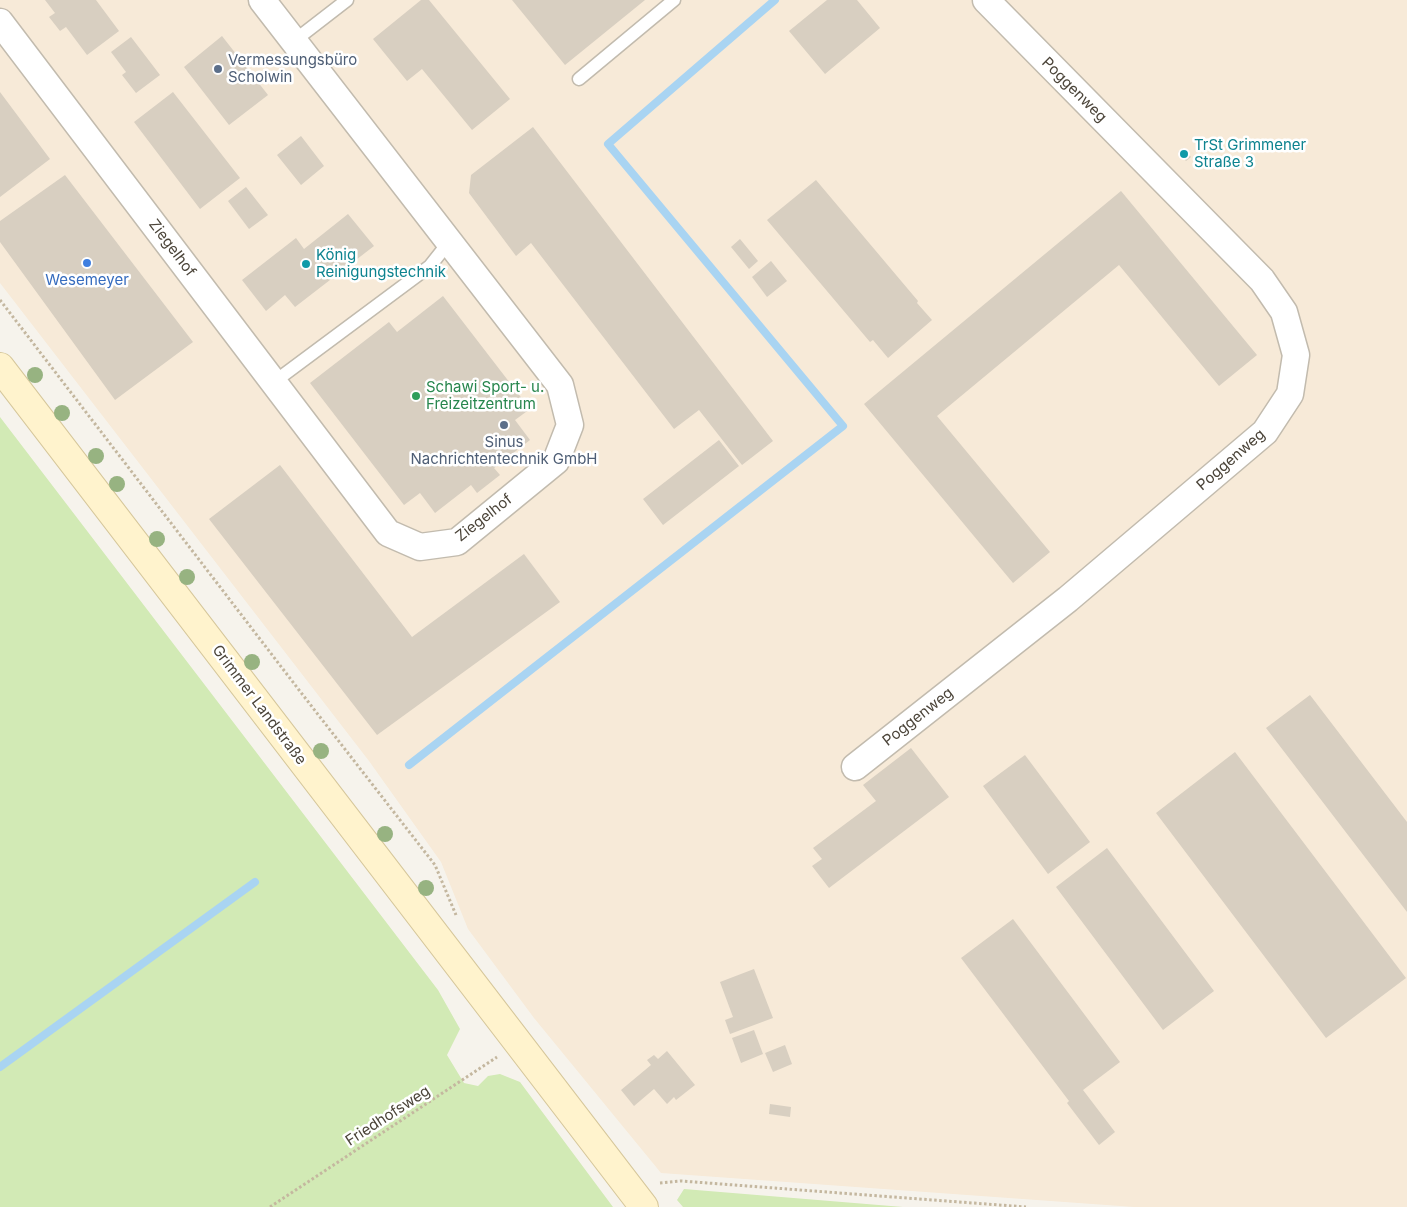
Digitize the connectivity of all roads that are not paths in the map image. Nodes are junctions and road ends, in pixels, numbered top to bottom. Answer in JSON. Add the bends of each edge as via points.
{"nodes":[{"id":1,"x":262,"y":0,"type":"edge"},
{"id":2,"x":347,"y":0,"type":"edge"},
{"id":3,"x":674,"y":0,"type":"edge"},
{"id":4,"x":986,"y":0,"type":"edge"},
{"id":5,"x":0,"y":22,"type":"edge"},
{"id":6,"x":294,"y":41,"type":"junction"},
{"id":7,"x":579,"y":79,"type":"dead end"},
{"id":8,"x":449,"y":242,"type":"junction"},
{"id":9,"x":0,"y":367,"type":"edge"},
{"id":10,"x":274,"y":382,"type":"junction"},
{"id":11,"x":855,"y":767,"type":"dead end"},
{"id":12,"x":654,"y":1194,"type":"edge"}],
"edges":[{"from":1,"to":6,"type":"street","name":"Ziegelhof"},
{"from":2,"to":6,"type":"lane"},
{"from":3,"to":7,"type":"lane"},
{"from":4,"to":11,"type":"street","name":"Poggenweg","via":[[1262,280],[1284,312],[1296,355],[1290,394],[1265,432],[1068,599]]},
{"from":5,"to":10,"type":"street","name":"Ziegelhof"},
{"from":6,"to":8,"type":"street","name":"Ziegelhof"},
{"from":8,"to":10,"type":"lane","via":[[430,266]]},
{"from":8,"to":10,"type":"street","name":"Ziegelhof","via":[[560,385],[570,425],[556,461],[457,542],[420,547],[388,532]]},
{"from":9,"to":12,"type":"main road","name":"Grimmer Landstraße","via":[[518,1044]]}]}
